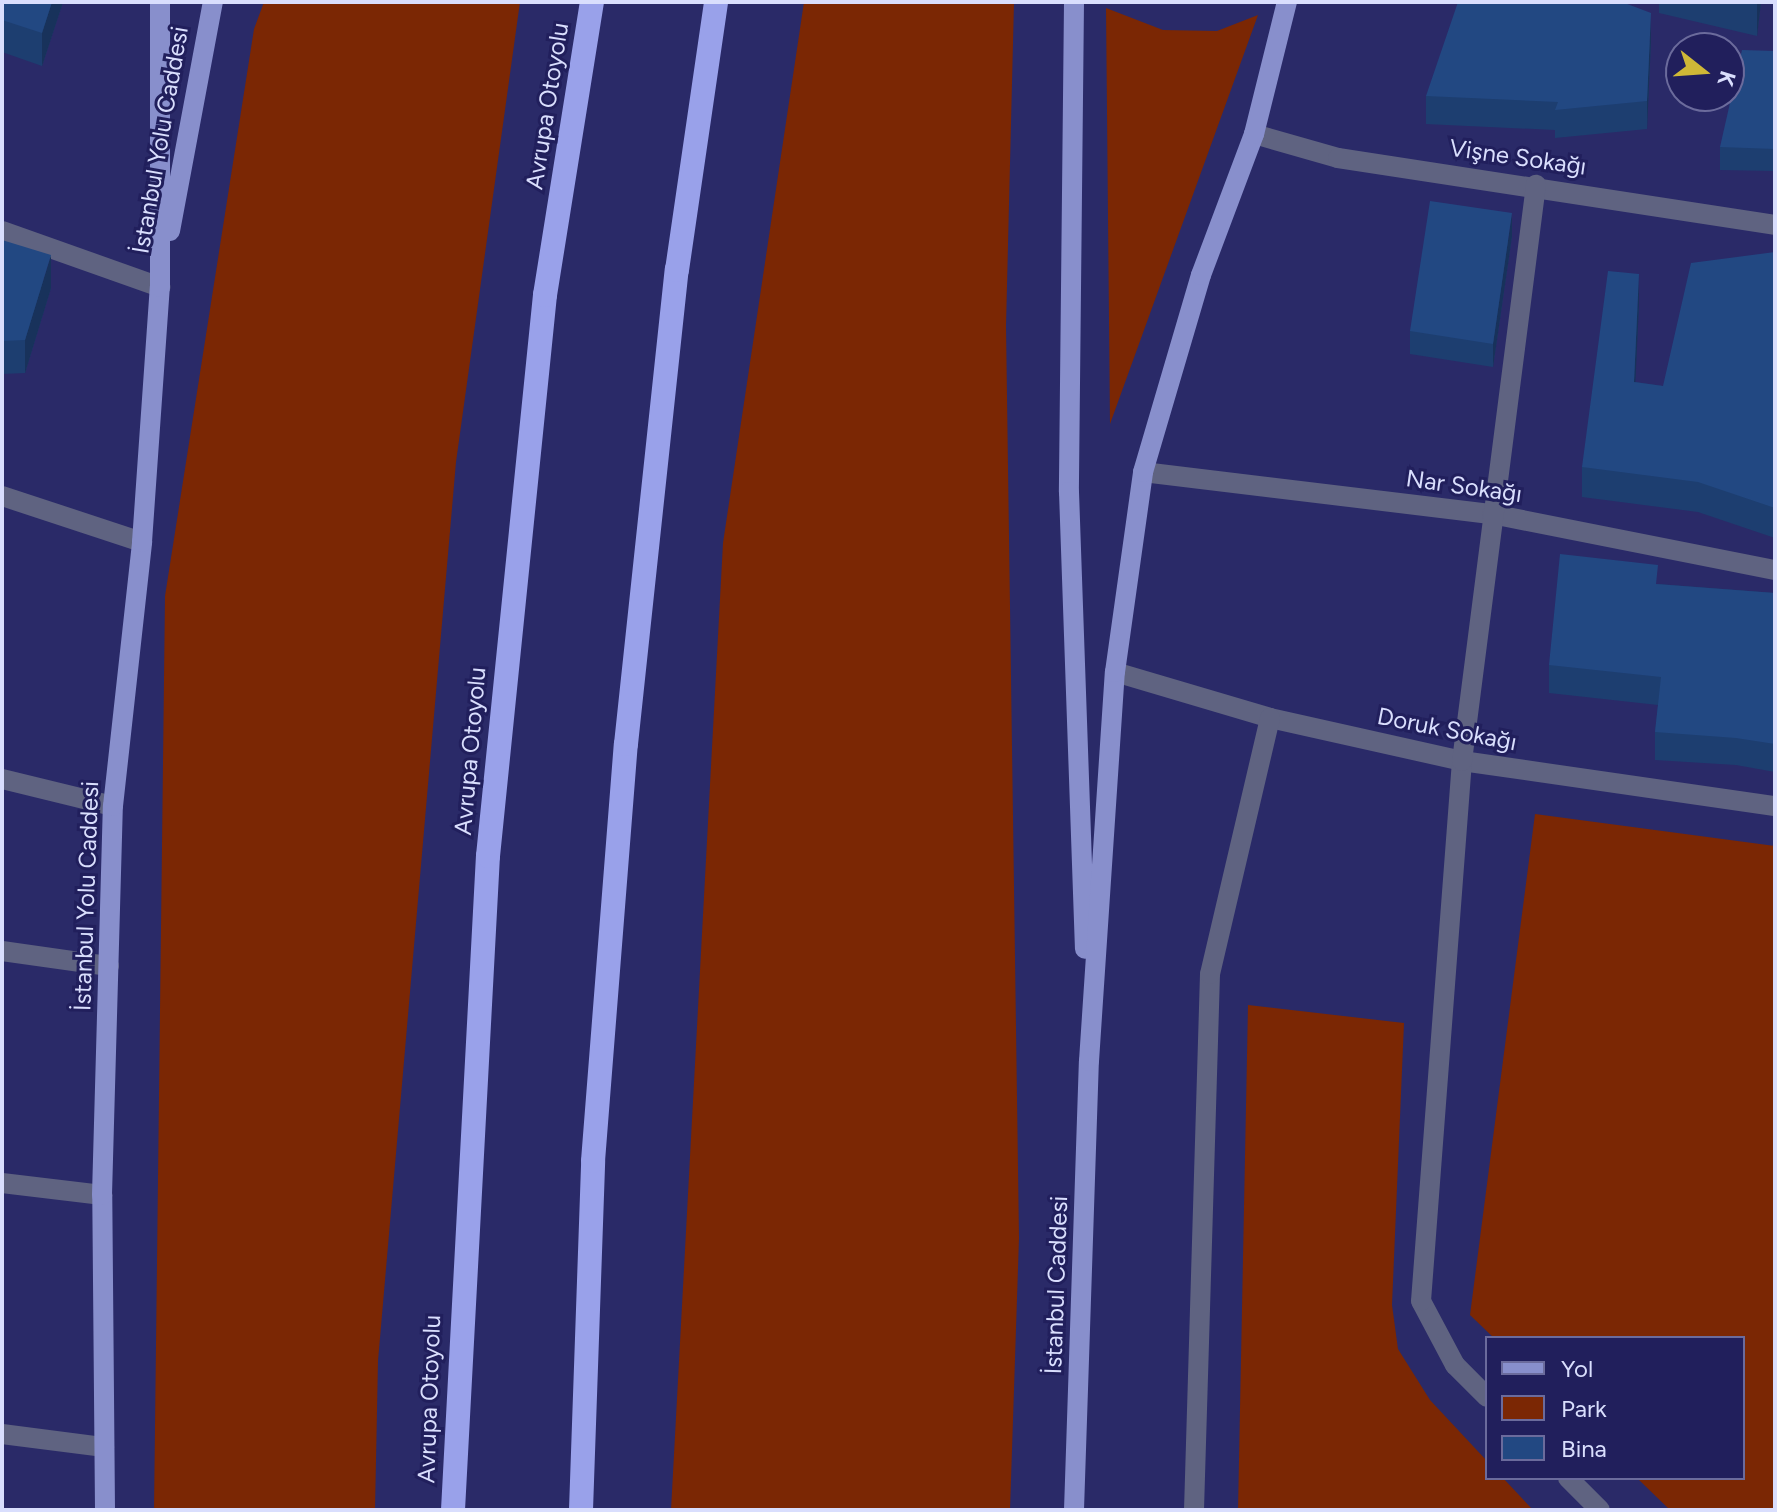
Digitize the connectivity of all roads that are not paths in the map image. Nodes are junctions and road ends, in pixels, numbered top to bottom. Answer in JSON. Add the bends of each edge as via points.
{"nodes":[{"id":1,"x":160,"y":2,"type":"edge"},
{"id":2,"x":213,"y":2,"type":"edge"},
{"id":3,"x":592,"y":2,"type":"edge"},
{"id":4,"x":716,"y":2,"type":"edge"},
{"id":5,"x":1074,"y":2,"type":"edge"},
{"id":6,"x":1287,"y":2,"type":"edge"},
{"id":7,"x":1254,"y":134,"type":"junction"},
{"id":8,"x":1536,"y":185,"type":"junction"},
{"id":9,"x":1775,"y":225,"type":"edge"},
{"id":10,"x":2,"y":231,"type":"edge"},
{"id":11,"x":160,"y":287,"type":"junction"},
{"id":12,"x":1143,"y":472,"type":"junction"},
{"id":13,"x":2,"y":496,"type":"edge"},
{"id":14,"x":1492,"y":514,"type":"junction"},
{"id":15,"x":142,"y":542,"type":"junction"},
{"id":16,"x":1775,"y":570,"type":"edge"},
{"id":17,"x":1115,"y":672,"type":"junction"},
{"id":18,"x":1270,"y":718,"type":"junction"},
{"id":19,"x":1462,"y":761,"type":"junction"},
{"id":20,"x":2,"y":779,"type":"edge"},
{"id":21,"x":113,"y":806,"type":"junction"},
{"id":22,"x":1775,"y":806,"type":"edge"},
{"id":23,"x":2,"y":951,"type":"edge"},
{"id":24,"x":109,"y":966,"type":"junction"},
{"id":25,"x":1089,"y":1061,"type":"junction"},
{"id":26,"x":2,"y":1183,"type":"edge"},
{"id":27,"x":102,"y":1195,"type":"junction"},
{"id":28,"x":1485,"y":1395,"type":"edge"},
{"id":29,"x":2,"y":1434,"type":"edge"},
{"id":30,"x":104,"y":1447,"type":"junction"},
{"id":31,"x":1570,"y":1480,"type":"edge"},
{"id":32,"x":105,"y":1510,"type":"edge"},
{"id":33,"x":453,"y":1510,"type":"edge"},
{"id":34,"x":581,"y":1510,"type":"edge"},
{"id":35,"x":1074,"y":1510,"type":"edge"},
{"id":36,"x":1194,"y":1510,"type":"edge"},
{"id":37,"x":1600,"y":1510,"type":"edge"}],
"edges":[{"from":1,"to":11,"type":"main road","name":"İstanbul Yolu Caddesi"},
{"from":2,"to":11,"type":"main road","name":"İstanbul Yolu Caddesi"},
{"from":3,"to":33,"type":"highway","name":"Avrupa Otoyolu","via":[[545,295],[488,856]]},
{"from":4,"to":34,"type":"highway","via":[[677,270],[626,744],[593,1161]]},
{"from":5,"to":25,"type":"main road","via":[[1069,492]]},
{"from":6,"to":7,"type":"main road"},
{"from":7,"to":8,"type":"street","name":"Vişne Sokağı","via":[[1338,158]]},
{"from":7,"to":12,"type":"main road","via":[[1201,275]]},
{"from":8,"to":9,"type":"street","name":"Vişne Sokağı"},
{"from":8,"to":14,"type":"street"},
{"from":10,"to":11,"type":"street"},
{"from":11,"to":15,"type":"main road","name":"İstanbul Yolu Caddesi"},
{"from":12,"to":14,"type":"street","name":"Nar Sokağı"},
{"from":12,"to":17,"type":"main road"},
{"from":13,"to":15,"type":"street"},
{"from":14,"to":16,"type":"street","name":"Nar Sokağı"},
{"from":14,"to":19,"type":"street"},
{"from":15,"to":21,"type":"main road","name":"İstanbul Yolu Caddesi"},
{"from":17,"to":18,"type":"street","name":"Doruk Sokağı"},
{"from":17,"to":25,"type":"main road"},
{"from":18,"to":19,"type":"street","name":"Doruk Sokağı"},
{"from":18,"to":36,"type":"street","via":[[1210,974]]},
{"from":19,"to":22,"type":"street","name":"Doruk Sokağı"},
{"from":19,"to":28,"type":"street","via":[[1421,1301],[1455,1365]]},
{"from":20,"to":21,"type":"street"},
{"from":21,"to":24,"type":"main road","name":"İstanbul Yolu Caddesi"},
{"from":23,"to":24,"type":"street"},
{"from":24,"to":27,"type":"main road","name":"İstanbul Yolu Caddesi"},
{"from":25,"to":35,"type":"main road","name":"İstanbul Caddesi"},
{"from":26,"to":27,"type":"street"},
{"from":27,"to":30,"type":"main road","name":"İstanbul Yolu Caddesi"},
{"from":29,"to":30,"type":"street"},
{"from":30,"to":32,"type":"main road","name":"İstanbul Yolu Caddesi"},
{"from":31,"to":37,"type":"street"}]}
